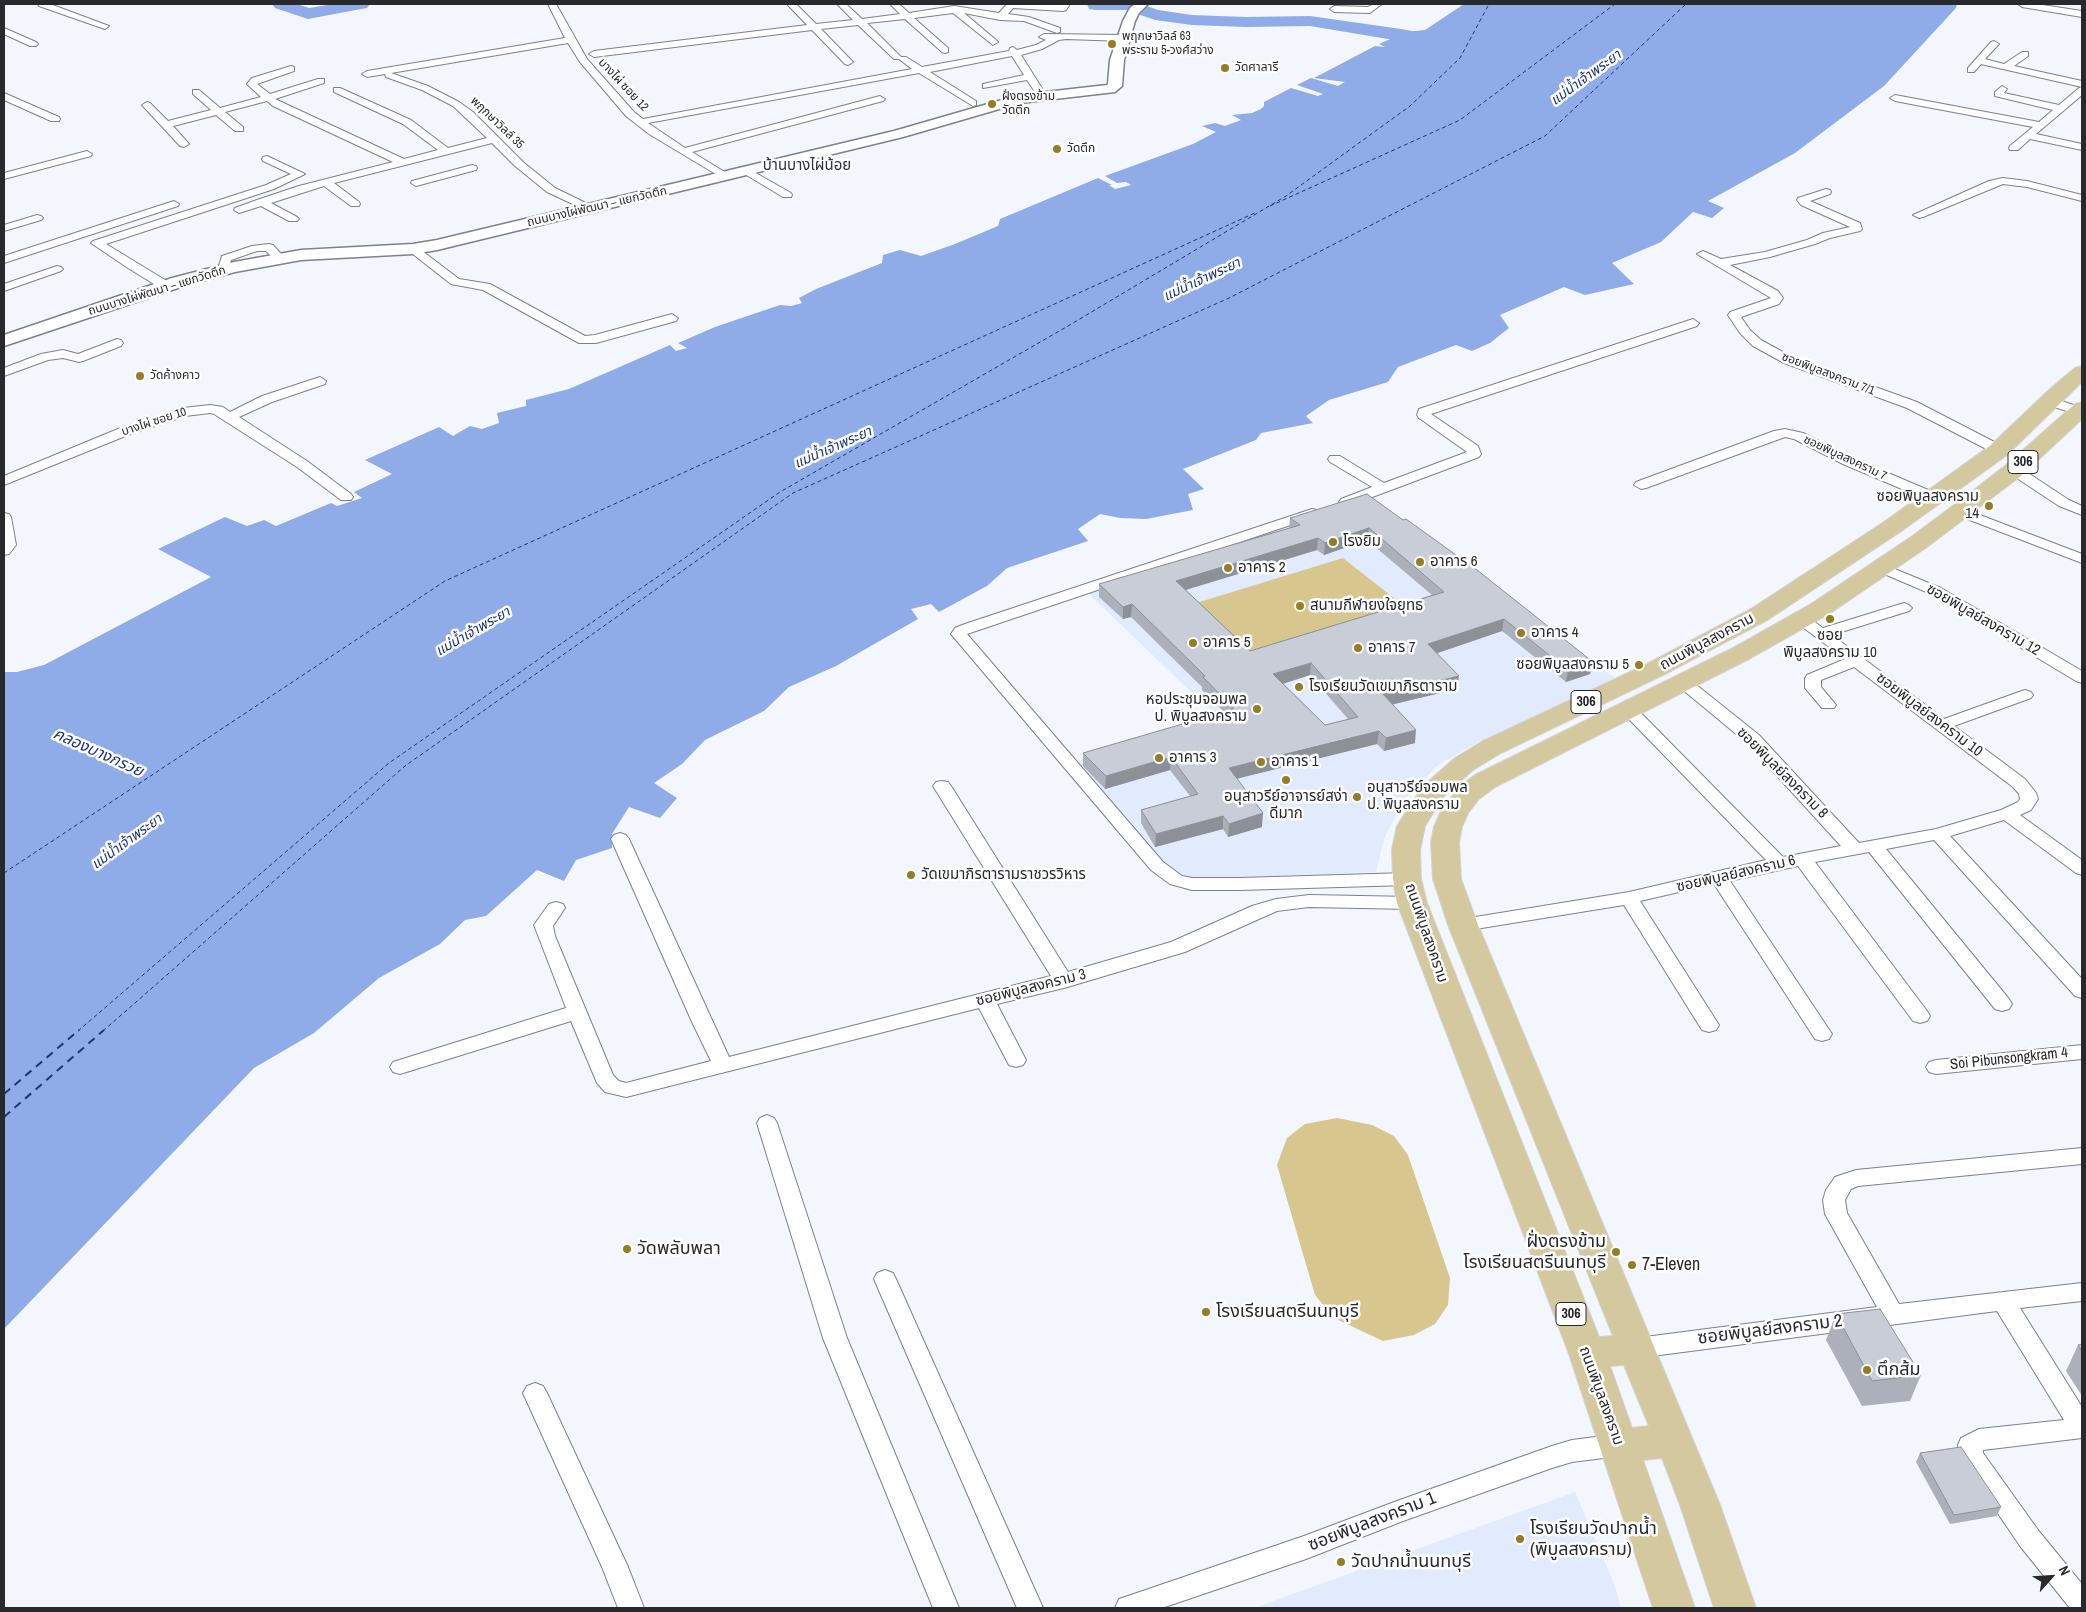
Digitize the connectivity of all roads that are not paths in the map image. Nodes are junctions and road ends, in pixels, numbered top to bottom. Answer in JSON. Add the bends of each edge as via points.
{"nodes":[{"id":1,"x":42,"y":4,"type":"edge"},
{"id":2,"x":552,"y":4,"type":"edge"},
{"id":3,"x":791,"y":4,"type":"edge"},
{"id":4,"x":841,"y":4,"type":"edge"},
{"id":5,"x":894,"y":4,"type":"edge"},
{"id":6,"x":1378,"y":4,"type":"edge"},
{"id":7,"x":2022,"y":4,"type":"edge"},
{"id":8,"x":1139,"y":6,"type":"edge"},
{"id":9,"x":951,"y":7,"type":"edge"},
{"id":10,"x":1062,"y":9,"type":"edge"},
{"id":11,"x":1334,"y":9,"type":"dead end"},
{"id":12,"x":2082,"y":14,"type":"edge"},
{"id":13,"x":906,"y":15,"type":"junction"},
{"id":14,"x":1001,"y":16,"type":"junction"},
{"id":15,"x":859,"y":21,"type":"junction"},
{"id":16,"x":105,"y":26,"type":"dead end"},
{"id":17,"x":814,"y":27,"type":"junction"},
{"id":18,"x":4,"y":31,"type":"edge"},
{"id":19,"x":1042,"y":34,"type":"junction"},
{"id":20,"x":1056,"y":34,"type":"junction"},
{"id":21,"x":1124,"y":38,"type":"junction"},
{"id":22,"x":571,"y":40,"type":"junction"},
{"id":23,"x":993,"y":42,"type":"dead end"},
{"id":24,"x":33,"y":44,"type":"dead end"},
{"id":25,"x":1994,"y":44,"type":"dead end"},
{"id":26,"x":945,"y":50,"type":"dead end"},
{"id":27,"x":961,"y":51,"type":"dead end"},
{"id":28,"x":1010,"y":53,"type":"junction"},
{"id":29,"x":594,"y":54,"type":"dead end"},
{"id":30,"x":2025,"y":54,"type":"dead end"},
{"id":31,"x":976,"y":60,"type":"junction"},
{"id":32,"x":1980,"y":61,"type":"junction"},
{"id":33,"x":2007,"y":66,"type":"junction"},
{"id":34,"x":291,"y":69,"type":"dead end"},
{"id":35,"x":919,"y":70,"type":"junction"},
{"id":36,"x":1971,"y":70,"type":"dead end"},
{"id":37,"x":367,"y":74,"type":"dead end"},
{"id":38,"x":390,"y":75,"type":"dead end"},
{"id":39,"x":1030,"y":77,"type":"junction"},
{"id":40,"x":321,"y":81,"type":"dead end"},
{"id":41,"x":862,"y":81,"type":"junction"},
{"id":42,"x":2082,"y":84,"type":"edge"},
{"id":43,"x":986,"y":86,"type":"dead end"},
{"id":44,"x":2002,"y":89,"type":"dead end"},
{"id":45,"x":337,"y":90,"type":"dead end"},
{"id":46,"x":1038,"y":90,"type":"dead end"},
{"id":47,"x":2082,"y":90,"type":"edge"},
{"id":48,"x":196,"y":92,"type":"dead end"},
{"id":49,"x":4,"y":96,"type":"edge"},
{"id":50,"x":267,"y":98,"type":"junction"},
{"id":51,"x":1895,"y":98,"type":"dead end"},
{"id":52,"x":17,"y":102,"type":"junction"},
{"id":53,"x":973,"y":103,"type":"dead end"},
{"id":54,"x":147,"y":105,"type":"dead end"},
{"id":55,"x":4,"y":106,"type":"edge"},
{"id":56,"x":2060,"y":108,"type":"junction"},
{"id":57,"x":218,"y":112,"type":"junction"},
{"id":58,"x":54,"y":119,"type":"dead end"},
{"id":59,"x":647,"y":120,"type":"dead end"},
{"id":60,"x":166,"y":125,"type":"junction"},
{"id":61,"x":2039,"y":125,"type":"junction"},
{"id":62,"x":239,"y":129,"type":"dead end"},
{"id":63,"x":2029,"y":136,"type":"junction"},
{"id":64,"x":494,"y":140,"type":"junction"},
{"id":65,"x":184,"y":144,"type":"dead end"},
{"id":66,"x":2082,"y":147,"type":"edge"},
{"id":67,"x":2014,"y":148,"type":"dead end"},
{"id":68,"x":446,"y":151,"type":"junction"},
{"id":69,"x":684,"y":151,"type":"junction"},
{"id":70,"x":87,"y":154,"type":"dead end"},
{"id":71,"x":266,"y":159,"type":"dead end"},
{"id":72,"x":399,"y":163,"type":"junction"},
{"id":73,"x":472,"y":168,"type":"dead end"},
{"id":74,"x":747,"y":171,"type":"junction"},
{"id":75,"x":4,"y":176,"type":"edge"},
{"id":76,"x":724,"y":176,"type":"junction"},
{"id":77,"x":326,"y":182,"type":"junction"},
{"id":78,"x":551,"y":190,"type":"junction"},
{"id":79,"x":1826,"y":192,"type":"dead end"},
{"id":80,"x":787,"y":195,"type":"dead end"},
{"id":81,"x":2082,"y":198,"type":"edge"},
{"id":82,"x":261,"y":202,"type":"junction"},
{"id":83,"x":174,"y":204,"type":"dead end"},
{"id":84,"x":355,"y":204,"type":"dead end"},
{"id":85,"x":590,"y":209,"type":"junction"},
{"id":86,"x":239,"y":210,"type":"dead end"},
{"id":87,"x":569,"y":214,"type":"junction"},
{"id":88,"x":1919,"y":215,"type":"dead end"},
{"id":89,"x":37,"y":218,"type":"dead end"},
{"id":90,"x":293,"y":219,"type":"dead end"},
{"id":91,"x":4,"y":228,"type":"edge"},
{"id":92,"x":413,"y":248,"type":"junction"},
{"id":93,"x":1703,"y":254,"type":"dead end"},
{"id":94,"x":4,"y":260,"type":"edge"},
{"id":95,"x":1720,"y":263,"type":"junction"},
{"id":96,"x":57,"y":269,"type":"dead end"},
{"id":97,"x":166,"y":286,"type":"junction"},
{"id":98,"x":4,"y":288,"type":"edge"},
{"id":99,"x":672,"y":318,"type":"dead end"},
{"id":100,"x":1693,"y":323,"type":"dead end"},
{"id":101,"x":4,"y":341,"type":"edge"},
{"id":102,"x":117,"y":343,"type":"dead end"},
{"id":103,"x":4,"y":372,"type":"edge"},
{"id":104,"x":2082,"y":372,"type":"edge"},
{"id":105,"x":320,"y":380,"type":"dead end"},
{"id":106,"x":2050,"y":401,"type":"junction"},
{"id":107,"x":2081,"y":411,"type":"edge"},
{"id":108,"x":230,"y":417,"type":"junction"},
{"id":109,"x":2031,"y":420,"type":"junction"},
{"id":110,"x":2058,"y":430,"type":"junction"},
{"id":111,"x":1335,"y":459,"type":"dead end"},
{"id":112,"x":2006,"y":460,"type":"junction"},
{"id":113,"x":4,"y":482,"type":"edge"},
{"id":114,"x":1641,"y":485,"type":"dead end"},
{"id":115,"x":1383,"y":488,"type":"junction"},
{"id":116,"x":346,"y":497,"type":"dead end"},
{"id":117,"x":1935,"y":498,"type":"junction"},
{"id":118,"x":1960,"y":511,"type":"junction"},
{"id":119,"x":2082,"y":512,"type":"edge"},
{"id":120,"x":4,"y":517,"type":"edge"},
{"id":121,"x":4,"y":551,"type":"edge"},
{"id":122,"x":2082,"y":559,"type":"edge"},
{"id":123,"x":1880,"y":568,"type":"junction"},
{"id":124,"x":1904,"y":608,"type":"dead end"},
{"id":125,"x":1801,"y":619,"type":"junction"},
{"id":126,"x":1822,"y":634,"type":"junction"},
{"id":127,"x":1858,"y":660,"type":"junction"},
{"id":128,"x":2082,"y":678,"type":"edge"},
{"id":129,"x":1683,"y":682,"type":"junction"},
{"id":130,"x":2025,"y":695,"type":"dead end"},
{"id":131,"x":1828,"y":705,"type":"dead end"},
{"id":132,"x":1628,"y":709,"type":"junction"},
{"id":133,"x":1942,"y":725,"type":"junction"},
{"id":134,"x":942,"y":786,"type":"dead end"},
{"id":135,"x":2007,"y":814,"type":"junction"},
{"id":136,"x":1938,"y":834,"type":"junction"},
{"id":137,"x":620,"y":839,"type":"dead end"},
{"id":138,"x":1873,"y":845,"type":"junction"},
{"id":139,"x":1854,"y":848,"type":"junction"},
{"id":140,"x":1803,"y":859,"type":"junction"},
{"id":141,"x":1779,"y":863,"type":"junction"},
{"id":142,"x":2082,"y":869,"type":"edge"},
{"id":143,"x":1719,"y":878,"type":"junction"},
{"id":144,"x":1254,"y":884,"type":"junction"},
{"id":145,"x":1410,"y":891,"type":"junction"},
{"id":146,"x":1629,"y":898,"type":"junction"},
{"id":147,"x":1280,"y":904,"type":"junction"},
{"id":148,"x":556,"y":908,"type":"dead end"},
{"id":149,"x":1463,"y":925,"type":"junction"},
{"id":150,"x":1064,"y":980,"type":"junction"},
{"id":151,"x":2082,"y":991,"type":"edge"},
{"id":152,"x":985,"y":1000,"type":"junction"},
{"id":153,"x":2002,"y":1004,"type":"dead end"},
{"id":154,"x":577,"y":1012,"type":"junction"},
{"id":155,"x":1920,"y":1016,"type":"dead end"},
{"id":156,"x":1709,"y":1025,"type":"dead end"},
{"id":157,"x":1822,"y":1034,"type":"dead end"},
{"id":158,"x":2082,"y":1052,"type":"edge"},
{"id":159,"x":1016,"y":1060,"type":"dead end"},
{"id":160,"x":724,"y":1066,"type":"junction"},
{"id":161,"x":1936,"y":1066,"type":"dead end"},
{"id":162,"x":400,"y":1067,"type":"dead end"},
{"id":163,"x":768,"y":1123,"type":"dead end"},
{"id":164,"x":2082,"y":1156,"type":"edge"},
{"id":165,"x":885,"y":1279,"type":"dead end"},
{"id":166,"x":2082,"y":1292,"type":"edge"},
{"id":167,"x":2003,"y":1301,"type":"junction"},
{"id":168,"x":1893,"y":1314,"type":"junction"},
{"id":169,"x":1637,"y":1348,"type":"junction"},
{"id":170,"x":1587,"y":1354,"type":"junction"},
{"id":171,"x":535,"y":1393,"type":"dead end"},
{"id":172,"x":2082,"y":1428,"type":"edge"},
{"id":173,"x":1674,"y":1442,"type":"junction"},
{"id":174,"x":1619,"y":1445,"type":"junction"},
{"id":175,"x":2082,"y":1603,"type":"edge"},
{"id":176,"x":631,"y":1608,"type":"edge"},
{"id":177,"x":946,"y":1608,"type":"edge"},
{"id":178,"x":1030,"y":1608,"type":"edge"},
{"id":179,"x":1128,"y":1608,"type":"edge"},
{"id":180,"x":1674,"y":1608,"type":"edge"},
{"id":181,"x":1735,"y":1608,"type":"edge"}],
"edges":[{"from":1,"to":16,"type":"street"},
{"from":2,"to":22,"type":"street","name":"บางไผ่ ซอย 12"},
{"from":3,"to":17,"type":"street"},
{"from":4,"to":15,"type":"street"},
{"from":5,"to":13,"type":"street"},
{"from":6,"to":11,"type":"street","via":[[1370,10]]},
{"from":7,"to":12,"type":"street"},
{"from":8,"to":21,"type":"street","name":"ถนนบางไผ่พัฒนา – แยกวัดตึก"},
{"from":9,"to":13,"type":"street"},
{"from":9,"to":14,"type":"street"},
{"from":9,"to":23,"type":"street"},
{"from":10,"to":14,"type":"street","via":[[1014,5]]},
{"from":13,"to":15,"type":"street"},
{"from":13,"to":26,"type":"street"},
{"from":14,"to":19,"type":"street"},
{"from":14,"to":20,"type":"street","via":[[1026,19]]},
{"from":15,"to":17,"type":"street"},
{"from":15,"to":35,"type":"street","via":[[900,58]]},
{"from":17,"to":29,"type":"street"},
{"from":17,"to":41,"type":"street"},
{"from":18,"to":24,"type":"street"},
{"from":19,"to":20,"type":"street"},
{"from":19,"to":28,"type":"street"},
{"from":20,"to":21,"type":"street"},
{"from":20,"to":28,"type":"street","via":[[1039,47]]},
{"from":21,"to":74,"type":"street","name":"ถนนบางไผ่พัฒนา – แยกวัดตึก","via":[[1117,60],[1115,86],[1110,89],[1020,99],[898,134]]},
{"from":22,"to":37,"type":"street"},
{"from":22,"to":69,"type":"street","name":"บางไผ่ ซอย 12","via":[[583,60],[630,114]]},
{"from":25,"to":32,"type":"street"},
{"from":27,"to":31,"type":"street"},
{"from":28,"to":31,"type":"street"},
{"from":28,"to":39,"type":"street"},
{"from":30,"to":33,"type":"street"},
{"from":31,"to":35,"type":"street"},
{"from":32,"to":33,"type":"street"},
{"from":32,"to":36,"type":"street"},
{"from":33,"to":42,"type":"street"},
{"from":34,"to":50,"type":"street","via":[[252,82],[253,87]]},
{"from":35,"to":41,"type":"street"},
{"from":35,"to":53,"type":"street"},
{"from":38,"to":64,"type":"street","name":"พฤกษาวิลล์ 35","via":[[456,104]]},
{"from":39,"to":43,"type":"street"},
{"from":39,"to":46,"type":"street"},
{"from":40,"to":50,"type":"street"},
{"from":41,"to":59,"type":"street"},
{"from":41,"to":69,"type":"street","via":[[882,97]]},
{"from":44,"to":56,"type":"street","via":[[1998,94]]},
{"from":45,"to":68,"type":"street","via":[[407,122]]},
{"from":47,"to":56,"type":"street"},
{"from":48,"to":57,"type":"street"},
{"from":49,"to":52,"type":"street"},
{"from":50,"to":57,"type":"street"},
{"from":50,"to":72,"type":"street"},
{"from":51,"to":61,"type":"street"},
{"from":52,"to":55,"type":"street"},
{"from":52,"to":58,"type":"street"},
{"from":54,"to":60,"type":"street"},
{"from":56,"to":61,"type":"street"},
{"from":57,"to":60,"type":"street"},
{"from":57,"to":62,"type":"street"},
{"from":60,"to":65,"type":"street"},
{"from":61,"to":63,"type":"street"},
{"from":63,"to":66,"type":"street"},
{"from":63,"to":67,"type":"street"},
{"from":64,"to":68,"type":"street"},
{"from":64,"to":78,"type":"street","name":"พฤกษาวิลล์ 35"},
{"from":68,"to":72,"type":"street"},
{"from":69,"to":76,"type":"street","name":"บางไผ่ ซอย 12"},
{"from":70,"to":75,"type":"street"},
{"from":71,"to":97,"type":"street","via":[[300,174],[270,187],[97,243]]},
{"from":72,"to":73,"type":"street","via":[[420,187]]},
{"from":72,"to":77,"type":"street"},
{"from":74,"to":76,"type":"street","name":"ถนนบางไผ่พัฒนา – แยกวัดตึก"},
{"from":74,"to":80,"type":"street"},
{"from":76,"to":85,"type":"street","name":"ถนนบางไผ่พัฒนา – แยกวัดตึก"},
{"from":77,"to":82,"type":"street"},
{"from":77,"to":84,"type":"street"},
{"from":78,"to":85,"type":"street","name":"พฤกษาวิลล์ 35"},
{"from":78,"to":87,"type":"street","name":"พฤกษาวิลล์ 35","via":[[557,203]]},
{"from":79,"to":95,"type":"street","via":[[1802,200],[1856,225],[1856,229],[1766,255]]},
{"from":81,"to":88,"type":"street","via":[[2028,184],[1993,183]]},
{"from":82,"to":86,"type":"street"},
{"from":82,"to":90,"type":"street"},
{"from":83,"to":94,"type":"street"},
{"from":85,"to":87,"type":"street","name":"ถนนบางไผ่พัฒนา – แยกวัดตึก"},
{"from":87,"to":92,"type":"street","name":"ถนนบางไผ่พัฒนา – แยกวัดตึก"},
{"from":89,"to":91,"type":"street"},
{"from":92,"to":97,"type":"street","name":"ถนนบางไผ่พัฒนา – แยกวัดตึก","via":[[279,258]]},
{"from":92,"to":99,"type":"street","via":[[455,282],[486,287],[583,340]]},
{"from":93,"to":95,"type":"street","name":"ซอยพิบูลสงคราม 7/1"},
{"from":95,"to":112,"type":"street","name":"ซอยพิบูลสงคราม 7/1","via":[[1777,298],[1734,315],[1746,333],[1758,343],[1788,360],[1912,405]]},
{"from":96,"to":98,"type":"street"},
{"from":97,"to":101,"type":"street","name":"ถนนบางไผ่พัฒนา – แยกวัดตึก"},
{"from":100,"to":115,"type":"street","via":[[1424,412],[1429,419],[1473,449],[1474,454]]},
{"from":102,"to":103,"type":"street","via":[[79,358],[63,354],[45,357]]},
{"from":104,"to":106,"type":"main road","name":"ถนนพิบูลสงคราม","number":"306"},
{"from":105,"to":108,"type":"street"},
{"from":106,"to":107,"type":"street"},
{"from":106,"to":109,"type":"main road","name":"ถนนพิบูลสงคราม","number":"306"},
{"from":107,"to":110,"type":"main road","name":"ถนนพิบูลสงคราม","number":"306"},
{"from":108,"to":113,"type":"street","name":"บางไผ่ ซอย 10","via":[[210,409],[182,412],[100,440]]},
{"from":108,"to":116,"type":"street","name":"บางไผ่ ซอย 10"},
{"from":109,"to":110,"type":"main road"},
{"from":109,"to":112,"type":"main road","name":"ถนนพิบูลสงคราม","number":"306"},
{"from":110,"to":112,"type":"main road","name":"ถนนพิบูลสงคราม","number":"306"},
{"from":111,"to":115,"type":"street"},
{"from":112,"to":117,"type":"main road","name":"ถนนพิบูลสงคราม","number":"306"},
{"from":112,"to":118,"type":"main road","name":"ถนนพิบูลสงคราม","number":"306"},
{"from":112,"to":119,"type":"street","via":[[2064,503]]},
{"from":114,"to":117,"type":"street","name":"ซอยพิบูลสงคราม 7","via":[[1785,433]]},
{"from":115,"to":144,"type":"street","via":[[968,628],[959,634],[1156,866],[1176,880],[1192,884]]},
{"from":117,"to":145,"type":"main road","name":"ถนนพิบูลสงคราม","number":"306","via":[[1760,614],[1654,670],[1492,747],[1464,764],[1433,792],[1411,826],[1406,850]]},
{"from":118,"to":122,"type":"street"},
{"from":118,"to":123,"type":"main road","name":"ถนนพิบูลสงคราม","number":"306"},
{"from":120,"to":121,"type":"street","via":[[9,545]]},
{"from":123,"to":125,"type":"main road","name":"ถนนพิบูลสงคราม","number":"306"},
{"from":123,"to":128,"type":"street","name":"ซอยพิบูลย์สงคราม 12","via":[[1936,591]]},
{"from":124,"to":126,"type":"street"},
{"from":125,"to":126,"type":"street","name":"ซอยพิบูลย์สงคราม 10"},
{"from":125,"to":129,"type":"main road","name":"ถนนพิบูลสงคราม","number":"306"},
{"from":126,"to":127,"type":"street","name":"ซอยพิบูลย์สงคราม 10"},
{"from":127,"to":131,"type":"street","via":[[1813,678],[1813,688]]},
{"from":127,"to":133,"type":"street","name":"ซอยพิบูลย์สงคราม 10"},
{"from":129,"to":132,"type":"main road","name":"ถนนพิบูลสงคราม","number":"306"},
{"from":129,"to":139,"type":"street","name":"ซอยพิบูลย์สงคราม 8","via":[[1753,739]]},
{"from":130,"to":133,"type":"street"},
{"from":132,"to":141,"type":"street"},
{"from":132,"to":149,"type":"main road","name":"ถนนพิบูลสงคราม","number":"306","via":[[1485,780],[1455,810],[1448,827],[1445,860],[1447,879]]},
{"from":133,"to":135,"type":"street","name":"ซอยพิบูลย์สงคราม 10","via":[[2027,793],[2029,799],[2025,806]]},
{"from":134,"to":150,"type":"street"},
{"from":135,"to":136,"type":"street","name":"ซอยพิบูลย์สงคราม 6"},
{"from":135,"to":142,"type":"street"},
{"from":136,"to":138,"type":"street","name":"ซอยพิบูลย์สงคราม 6"},
{"from":136,"to":151,"type":"street"},
{"from":137,"to":160,"type":"street"},
{"from":138,"to":139,"type":"street","name":"ซอยพิบูลย์สงคราม 6"},
{"from":138,"to":153,"type":"street"},
{"from":139,"to":140,"type":"street","name":"ซอยพิบูลย์สงคราม 6"},
{"from":140,"to":141,"type":"street","name":"ซอยพิบูลย์สงคราม 6"},
{"from":140,"to":155,"type":"street"},
{"from":141,"to":143,"type":"street","name":"ซอยพิบูลย์สงคราม 6"},
{"from":143,"to":146,"type":"street","name":"ซอยพิบูลย์สงคราม 6"},
{"from":143,"to":157,"type":"street"},
{"from":144,"to":145,"type":"street"},
{"from":144,"to":147,"type":"street"},
{"from":145,"to":147,"type":"street","name":"ซอยพิบูลสงคราม 3"},
{"from":145,"to":170,"type":"main road","name":"ถนนพิบูลสงคราม","number":"306"},
{"from":146,"to":149,"type":"street","name":"ซอยพิบูลย์สงคราม 6"},
{"from":146,"to":156,"type":"street"},
{"from":147,"to":150,"type":"street","name":"ซอยพิบูลสงคราม 3","via":[[1178,947]]},
{"from":148,"to":154,"type":"street","via":[[543,925]]},
{"from":149,"to":169,"type":"main road","name":"ถนนพิบูลสงคราม","number":"306"},
{"from":150,"to":152,"type":"street","name":"ซอยพิบูลสงคราม 3"},
{"from":152,"to":159,"type":"street"},
{"from":152,"to":160,"type":"street","name":"ซอยพิบูลสงคราม 3"},
{"from":154,"to":160,"type":"street","name":"ซอยพิบูลสงคราม 3","via":[[604,1078],[612,1087],[626,1090],[648,1086]]},
{"from":154,"to":162,"type":"street"},
{"from":158,"to":161,"type":"street","name":"Soi Pibunsongkram 4"},
{"from":163,"to":177,"type":"street","via":[[835,1338]]},
{"from":164,"to":168,"type":"street","via":[[1856,1178],[1843,1183],[1834,1200],[1836,1214]]},
{"from":165,"to":178,"type":"street"},
{"from":166,"to":167,"type":"street","name":"ซอยพิบูลย์สงคราม 2"},
{"from":167,"to":168,"type":"street","name":"ซอยพิบูลย์สงคราม 2"},
{"from":167,"to":172,"type":"street"},
{"from":168,"to":169,"type":"street","name":"ซอยพิบูลย์สงคราม 2"},
{"from":169,"to":170,"type":"main road"},
{"from":169,"to":173,"type":"main road","name":"ถนนพิบูลสงคราม","number":"306"},
{"from":170,"to":174,"type":"main road","name":"ถนนพิบูลสงคราม","number":"306"},
{"from":171,"to":176,"type":"street"},
{"from":172,"to":175,"type":"street","via":[[1979,1439],[1970,1445],[1971,1456],[2029,1538]]},
{"from":173,"to":174,"type":"main road"},
{"from":173,"to":181,"type":"main road","name":"ถนนพิบูลสงคราม","number":"306","via":[[1700,1505]]},
{"from":174,"to":179,"type":"street","name":"ซอยพิบูลสงคราม 1","via":[[1552,1457]]},
{"from":174,"to":180,"type":"main road","name":"ถนนพิบูลสงคราม","number":"306"}]}
